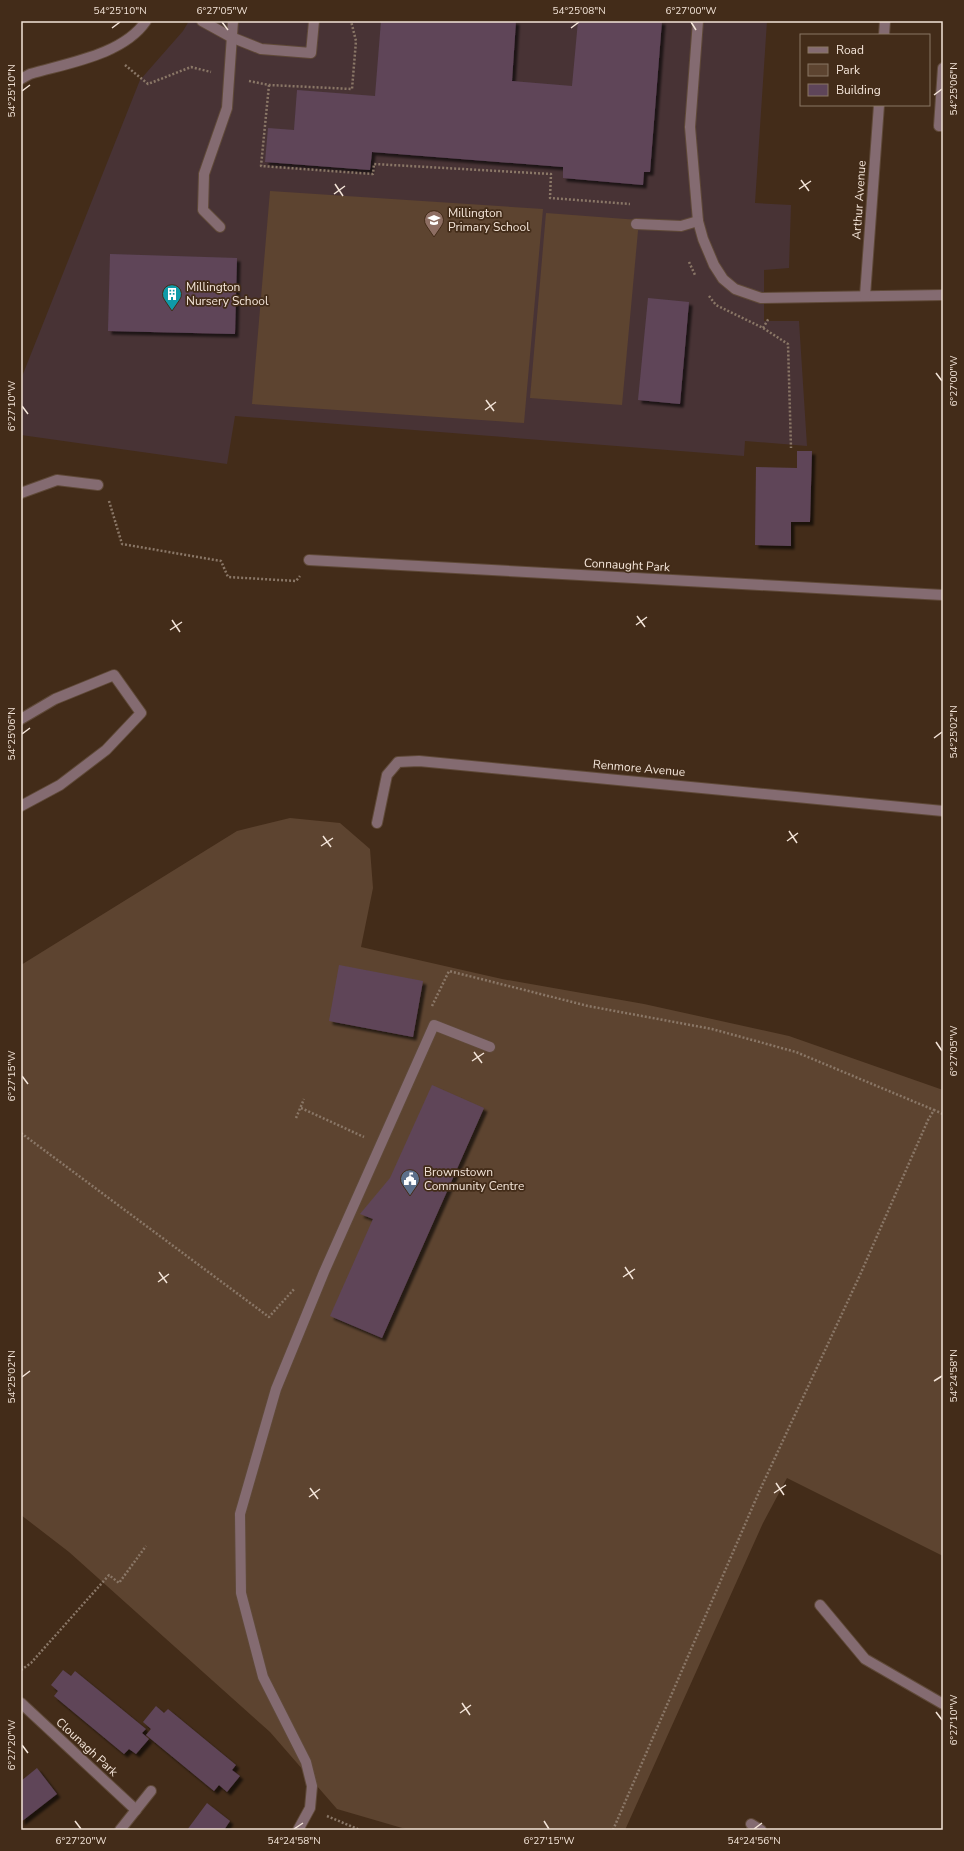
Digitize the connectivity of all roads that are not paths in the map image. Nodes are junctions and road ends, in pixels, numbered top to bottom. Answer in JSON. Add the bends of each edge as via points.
{"nodes":[{"id":1,"x":202,"y":21,"type":"edge"},
{"id":2,"x":233,"y":21,"type":"edge"},
{"id":3,"x":314,"y":21,"type":"edge"},
{"id":4,"x":698,"y":21,"type":"edge"},
{"id":5,"x":885,"y":21,"type":"edge"},
{"id":6,"x":143,"y":25,"type":"edge"},
{"id":7,"x":884,"y":34,"type":"edge"},
{"id":8,"x":231,"y":37,"type":"junction"},
{"id":9,"x":943,"y":68,"type":"edge"},
{"id":10,"x":21,"y":79,"type":"edge"},
{"id":11,"x":879,"y":106,"type":"edge"},
{"id":12,"x":943,"y":126,"type":"edge"},
{"id":13,"x":698,"y":221,"type":"junction"},
{"id":14,"x":636,"y":224,"type":"dead end"},
{"id":15,"x":220,"y":227,"type":"dead end"},
{"id":16,"x":943,"y":295,"type":"edge"},
{"id":17,"x":865,"y":296,"type":"junction"},
{"id":18,"x":98,"y":485,"type":"dead end"},
{"id":19,"x":21,"y":493,"type":"edge"},
{"id":20,"x":309,"y":560,"type":"road end"},
{"id":21,"x":943,"y":595,"type":"edge"},
{"id":22,"x":21,"y":719,"type":"edge"},
{"id":23,"x":21,"y":806,"type":"edge"},
{"id":24,"x":943,"y":810,"type":"edge"},
{"id":25,"x":377,"y":823,"type":"dead end"},
{"id":26,"x":490,"y":1046,"type":"dead end"},
{"id":27,"x":820,"y":1605,"type":"dead end"},
{"id":28,"x":21,"y":1703,"type":"edge"},
{"id":29,"x":943,"y":1704,"type":"edge"},
{"id":30,"x":151,"y":1791,"type":"dead end"},
{"id":31,"x":136,"y":1810,"type":"junction"},
{"id":32,"x":751,"y":1824,"type":"dead end"},
{"id":33,"x":120,"y":1830,"type":"edge"},
{"id":34,"x":298,"y":1830,"type":"edge"},
{"id":35,"x":761,"y":1830,"type":"edge"}],
"edges":[{"from":1,"to":8,"type":"street"},
{"from":2,"to":8,"type":"street"},
{"from":3,"to":8,"type":"street","via":[[311,53],[261,49]]},
{"from":4,"to":13,"type":"street","via":[[690,127]]},
{"from":5,"to":7,"type":"street"},
{"from":6,"to":10,"type":"street","via":[[109,51],[30,74]]},
{"from":8,"to":15,"type":"street","via":[[226,108],[204,174],[203,210]]},
{"from":9,"to":12,"type":"street","via":[[939,126]]},
{"from":11,"to":17,"type":"street","name":"Arthur Avenue"},
{"from":13,"to":14,"type":"street","via":[[681,226]]},
{"from":13,"to":17,"type":"street","via":[[711,258],[723,279],[735,288],[761,298],[776,299]]},
{"from":16,"to":17,"type":"street"},
{"from":18,"to":19,"type":"street","via":[[57,480]]},
{"from":20,"to":21,"type":"street","name":"Connaught Park"},
{"from":22,"to":23,"type":"street","via":[[55,699],[114,675],[141,713],[106,750],[60,785]]},
{"from":24,"to":25,"type":"street","name":"Renmore Avenue","via":[[419,760],[398,762],[387,775]]},
{"from":26,"to":34,"type":"street","via":[[434,1025],[324,1272],[276,1388],[240,1514],[241,1593],[263,1677],[306,1762],[312,1786],[310,1808]]},
{"from":27,"to":29,"type":"street","via":[[865,1659]]},
{"from":28,"to":31,"type":"street","name":"Clounagh Park"},
{"from":30,"to":31,"type":"street"},
{"from":31,"to":33,"type":"street"},
{"from":32,"to":35,"type":"street"}]}
